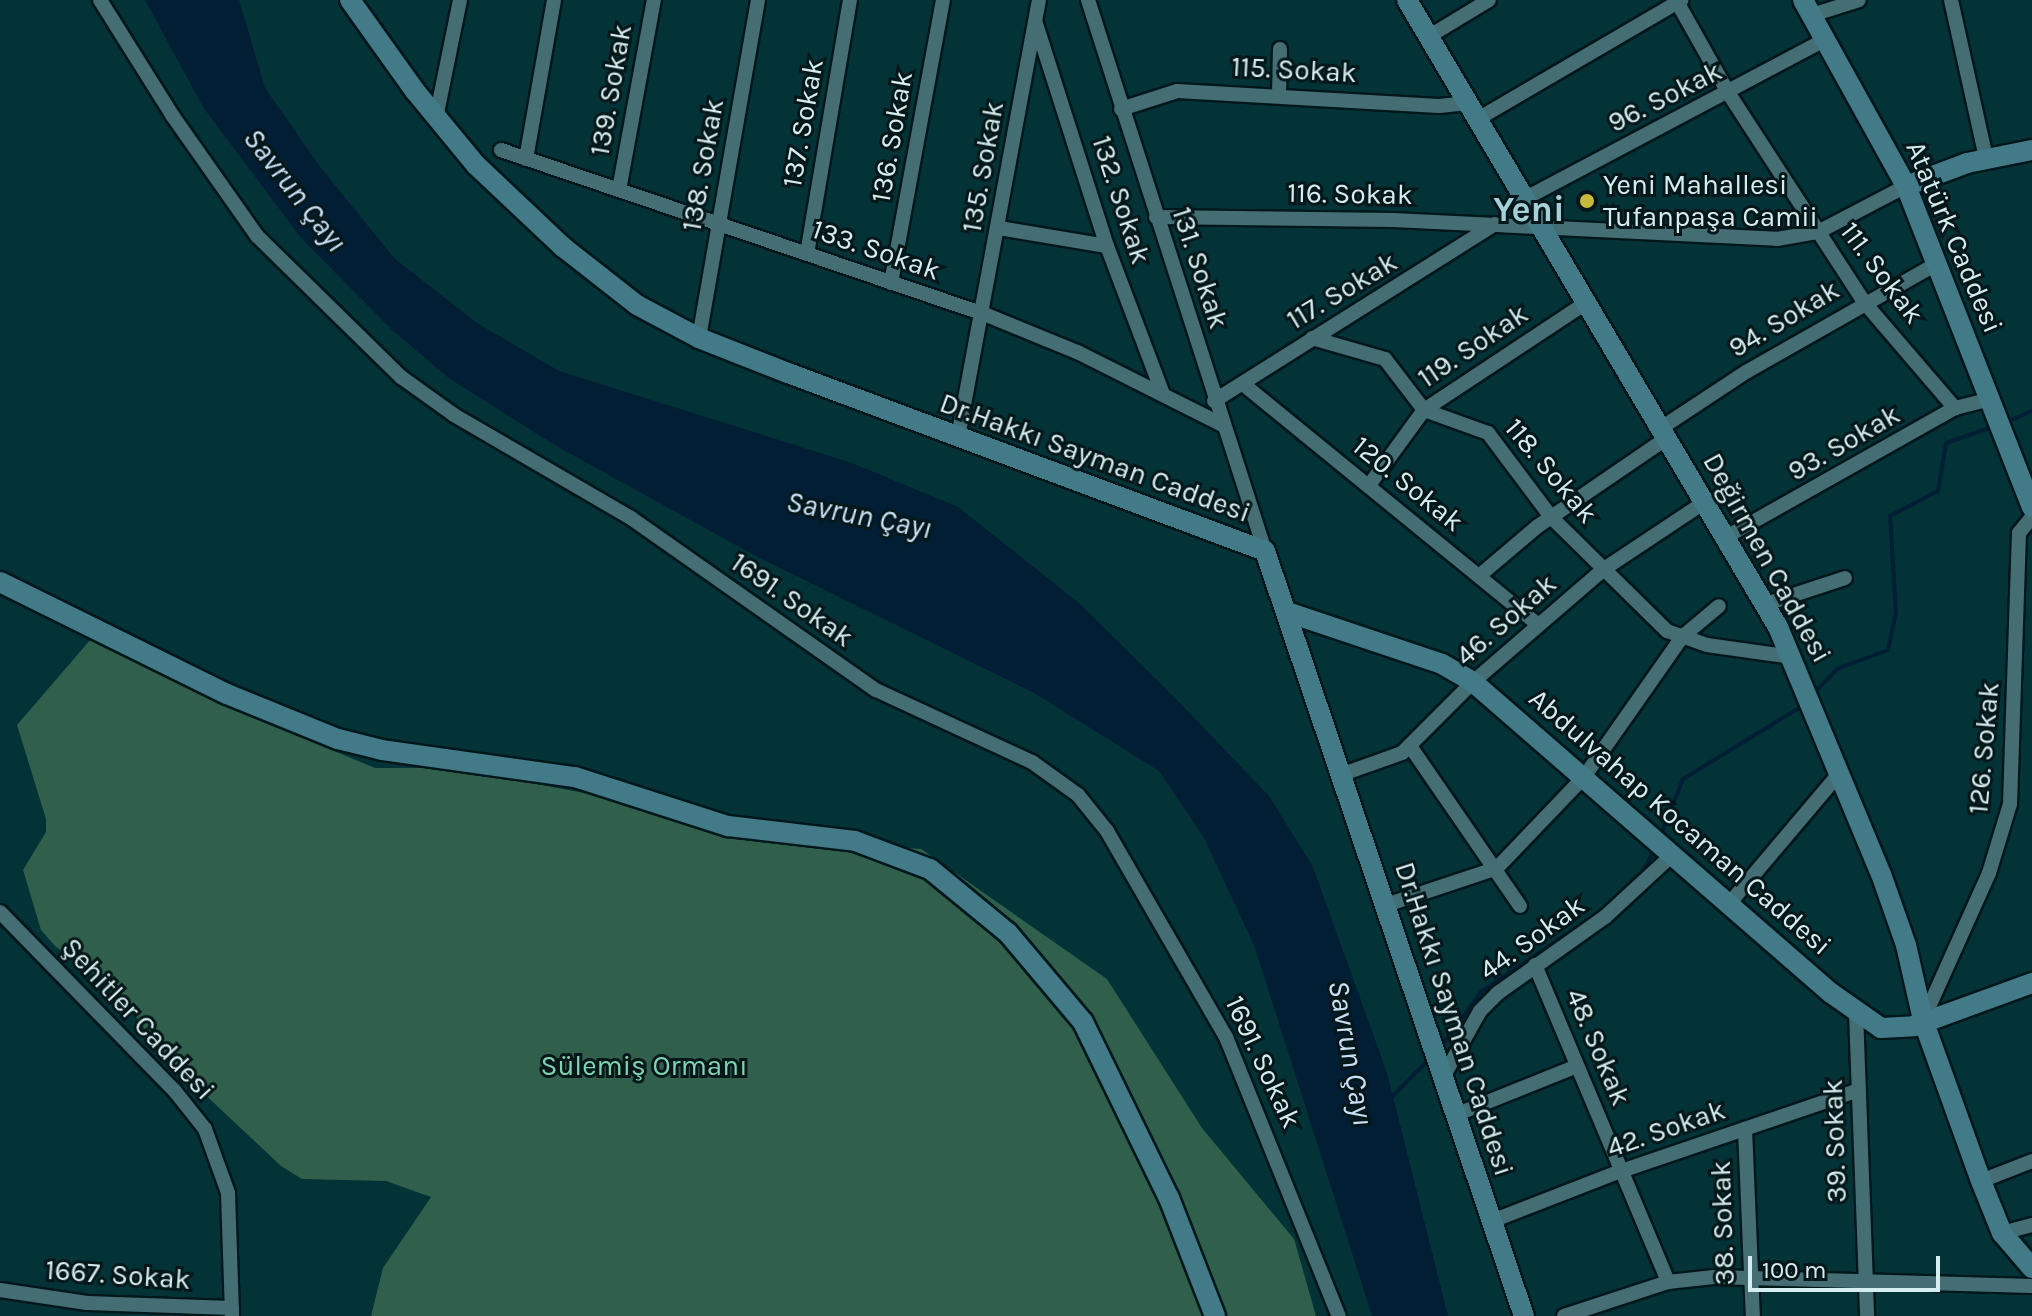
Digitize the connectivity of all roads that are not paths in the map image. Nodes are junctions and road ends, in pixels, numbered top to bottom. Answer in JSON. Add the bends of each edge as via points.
{"nodes":[{"id":1,"x":100,"y":0,"type":"edge"},
{"id":2,"x":350,"y":0,"type":"edge"},
{"id":3,"x":460,"y":0,"type":"edge"},
{"id":4,"x":554,"y":0,"type":"edge"},
{"id":5,"x":654,"y":0,"type":"edge"},
{"id":6,"x":758,"y":0,"type":"edge"},
{"id":7,"x":850,"y":0,"type":"edge"},
{"id":8,"x":943,"y":0,"type":"edge"},
{"id":9,"x":1039,"y":0,"type":"edge"},
{"id":10,"x":1088,"y":0,"type":"edge"},
{"id":11,"x":1407,"y":0,"type":"edge"},
{"id":12,"x":1489,"y":0,"type":"edge"},
{"id":13,"x":1859,"y":0,"type":"edge"},
{"id":14,"x":1951,"y":0,"type":"edge"},
{"id":15,"x":1678,"y":1,"type":"edge"},
{"id":16,"x":1807,"y":8,"type":"edge"},
{"id":17,"x":366,"y":9,"type":"edge"},
{"id":18,"x":1035,"y":21,"type":"junction"},
{"id":19,"x":1428,"y":37,"type":"junction"},
{"id":20,"x":1826,"y":39,"type":"junction"},
{"id":21,"x":1280,"y":49,"type":"dead end"},
{"id":22,"x":1729,"y":94,"type":"junction"},
{"id":23,"x":1279,"y":95,"type":"junction"},
{"id":24,"x":1121,"y":109,"type":"junction"},
{"id":25,"x":1471,"y":112,"type":"junction"},
{"id":26,"x":436,"y":118,"type":"junction"},
{"id":27,"x":501,"y":150,"type":"dead end"},
{"id":28,"x":2032,"y":150,"type":"edge"},
{"id":29,"x":1986,"y":158,"type":"junction"},
{"id":30,"x":526,"y":159,"type":"junction"},
{"id":31,"x":1906,"y":186,"type":"junction"},
{"id":32,"x":619,"y":190,"type":"junction"},
{"id":33,"x":1526,"y":198,"type":"junction"},
{"id":34,"x":1156,"y":217,"type":"junction"},
{"id":35,"x":719,"y":224,"type":"junction"},
{"id":36,"x":1495,"y":224,"type":"junction"},
{"id":37,"x":1543,"y":226,"type":"junction"},
{"id":38,"x":999,"y":228,"type":"junction"},
{"id":39,"x":1818,"y":232,"type":"junction"},
{"id":40,"x":1107,"y":246,"type":"junction"},
{"id":41,"x":807,"y":254,"type":"junction"},
{"id":42,"x":1938,"y":263,"type":"junction"},
{"id":43,"x":891,"y":283,"type":"junction"},
{"id":44,"x":1587,"y":302,"type":"junction"},
{"id":45,"x":1864,"y":302,"type":"junction"},
{"id":46,"x":984,"y":314,"type":"junction"},
{"id":47,"x":699,"y":338,"type":"junction"},
{"id":48,"x":1312,"y":338,"type":"junction"},
{"id":49,"x":1243,"y":384,"type":"junction"},
{"id":50,"x":1163,"y":394,"type":"junction"},
{"id":51,"x":1990,"y":399,"type":"junction"},
{"id":52,"x":1214,"y":401,"type":"junction"},
{"id":53,"x":1955,"y":408,"type":"junction"},
{"id":54,"x":1424,"y":410,"type":"junction"},
{"id":55,"x":1223,"y":425,"type":"junction"},
{"id":56,"x":1664,"y":433,"type":"junction"},
{"id":57,"x":958,"y":437,"type":"junction"},
{"id":58,"x":1370,"y":484,"type":"junction"},
{"id":59,"x":1705,"y":502,"type":"junction"},
{"id":60,"x":2032,"y":507,"type":"edge"},
{"id":61,"x":1551,"y":517,"type":"junction"},
{"id":62,"x":2032,"y":517,"type":"edge"},
{"id":63,"x":1726,"y":537,"type":"junction"},
{"id":64,"x":1265,"y":551,"type":"junction"},
{"id":65,"x":1604,"y":569,"type":"junction"},
{"id":66,"x":1479,"y":576,"type":"junction"},
{"id":67,"x":1845,"y":578,"type":"dead end"},
{"id":68,"x":0,"y":582,"type":"edge"},
{"id":69,"x":1766,"y":604,"type":"junction"},
{"id":70,"x":1719,"y":606,"type":"dead end"},
{"id":71,"x":1287,"y":612,"type":"junction"},
{"id":72,"x":1538,"y":625,"type":"junction"},
{"id":73,"x":1682,"y":637,"type":"junction"},
{"id":74,"x":1792,"y":657,"type":"junction"},
{"id":75,"x":1473,"y":682,"type":"junction"},
{"id":76,"x":1410,"y":746,"type":"junction"},
{"id":77,"x":1343,"y":774,"type":"junction"},
{"id":78,"x":1839,"y":774,"type":"junction"},
{"id":79,"x":1584,"y":777,"type":"junction"},
{"id":80,"x":1671,"y":856,"type":"junction"},
{"id":81,"x":1497,"y":868,"type":"junction"},
{"id":82,"x":1729,"y":904,"type":"junction"},
{"id":83,"x":1386,"y":905,"type":"junction"},
{"id":84,"x":1520,"y":906,"type":"dead end"},
{"id":85,"x":0,"y":912,"type":"edge"},
{"id":86,"x":1535,"y":965,"type":"junction"},
{"id":87,"x":2032,"y":983,"type":"edge"},
{"id":88,"x":1856,"y":1013,"type":"junction"},
{"id":89,"x":1923,"y":1020,"type":"junction"},
{"id":90,"x":1577,"y":1066,"type":"junction"},
{"id":91,"x":1442,"y":1079,"type":"junction"},
{"id":92,"x":1859,"y":1090,"type":"junction"},
{"id":93,"x":1455,"y":1115,"type":"junction"},
{"id":94,"x":1745,"y":1129,"type":"junction"},
{"id":95,"x":2032,"y":1161,"type":"edge"},
{"id":96,"x":1621,"y":1171,"type":"junction"},
{"id":97,"x":1981,"y":1181,"type":"junction"},
{"id":98,"x":1492,"y":1221,"type":"junction"},
{"id":99,"x":2032,"y":1225,"type":"edge"},
{"id":100,"x":2002,"y":1233,"type":"junction"},
{"id":101,"x":2032,"y":1268,"type":"edge"},
{"id":102,"x":1749,"y":1275,"type":"junction"},
{"id":103,"x":1867,"y":1278,"type":"junction"},
{"id":104,"x":1668,"y":1282,"type":"junction"},
{"id":105,"x":2032,"y":1286,"type":"edge"},
{"id":106,"x":0,"y":1290,"type":"edge"},
{"id":107,"x":232,"y":1312,"type":"edge"},
{"id":108,"x":1583,"y":1313,"type":"edge"},
{"id":109,"x":1215,"y":1316,"type":"edge"},
{"id":110,"x":1339,"y":1316,"type":"edge"},
{"id":111,"x":1524,"y":1316,"type":"edge"},
{"id":112,"x":1564,"y":1316,"type":"edge"},
{"id":113,"x":1753,"y":1316,"type":"edge"},
{"id":114,"x":1867,"y":1316,"type":"edge"}],
"edges":[{"from":1,"to":110,"type":"street","name":"1691. Sokak","via":[[257,236],[401,377],[478,430],[631,518],[876,690],[1032,762],[1078,795],[1107,831],[1226,1037]]},
{"from":2,"to":17,"type":"street","name":"Dr.Hakkı Sayman Caddesi"},
{"from":3,"to":26,"type":"street"},
{"from":4,"to":30,"type":"street"},
{"from":5,"to":32,"type":"street","name":"139. Sokak"},
{"from":6,"to":35,"type":"street","name":"138. Sokak"},
{"from":7,"to":41,"type":"street","name":"137. Sokak"},
{"from":8,"to":43,"type":"street","name":"136. Sokak"},
{"from":9,"to":18,"type":"street","name":"135. Sokak"},
{"from":10,"to":24,"type":"street","name":"131. Sokak"},
{"from":11,"to":19,"type":"street","name":"Değirmen Caddesi"},
{"from":12,"to":19,"type":"street"},
{"from":13,"to":16,"type":"street"},
{"from":14,"to":29,"type":"street"},
{"from":15,"to":22,"type":"street","name":"111. Sokak"},
{"from":15,"to":25,"type":"street"},
{"from":16,"to":20,"type":"street","name":"Atatürk Caddesi"},
{"from":17,"to":26,"type":"street","name":"Dr.Hakkı Sayman Caddesi"},
{"from":18,"to":38,"type":"street","name":"135. Sokak"},
{"from":18,"to":40,"type":"street","name":"132. Sokak"},
{"from":19,"to":25,"type":"street","name":"Değirmen Caddesi"},
{"from":20,"to":22,"type":"street","name":"96. Sokak"},
{"from":20,"to":31,"type":"street","name":"Atatürk Caddesi"},
{"from":21,"to":23,"type":"street"},
{"from":22,"to":33,"type":"street","name":"96. Sokak"},
{"from":22,"to":39,"type":"street","name":"111. Sokak"},
{"from":23,"to":24,"type":"street","name":"115. Sokak","via":[[1177,91]]},
{"from":23,"to":25,"type":"street","name":"115. Sokak"},
{"from":24,"to":34,"type":"street","name":"131. Sokak"},
{"from":25,"to":33,"type":"street","name":"Değirmen Caddesi"},
{"from":26,"to":47,"type":"street","name":"Dr.Hakkı Sayman Caddesi","via":[[563,247],[637,305]]},
{"from":27,"to":30,"type":"street","name":"133. Sokak"},
{"from":28,"to":29,"type":"street"},
{"from":29,"to":31,"type":"street"},
{"from":30,"to":32,"type":"street","name":"133. Sokak"},
{"from":31,"to":39,"type":"street","name":"116. Sokak"},
{"from":31,"to":42,"type":"street","name":"Atatürk Caddesi"},
{"from":32,"to":35,"type":"street","name":"133. Sokak"},
{"from":33,"to":37,"type":"street","name":"Değirmen Caddesi"},
{"from":34,"to":36,"type":"street","name":"116. Sokak"},
{"from":34,"to":52,"type":"street","name":"131. Sokak"},
{"from":35,"to":41,"type":"street","name":"133. Sokak"},
{"from":35,"to":47,"type":"street","name":"138. Sokak"},
{"from":36,"to":37,"type":"street","name":"116. Sokak"},
{"from":36,"to":48,"type":"street","name":"117. Sokak"},
{"from":37,"to":39,"type":"street","name":"116. Sokak","via":[[1777,239]]},
{"from":37,"to":44,"type":"street","name":"Değirmen Caddesi"},
{"from":38,"to":40,"type":"street"},
{"from":38,"to":46,"type":"street","name":"135. Sokak"},
{"from":39,"to":45,"type":"street","name":"111. Sokak"},
{"from":40,"to":50,"type":"street","name":"132. Sokak"},
{"from":41,"to":43,"type":"street","name":"133. Sokak"},
{"from":42,"to":45,"type":"street","name":"94. Sokak"},
{"from":42,"to":51,"type":"street","name":"Atatürk Caddesi"},
{"from":43,"to":46,"type":"street","name":"133. Sokak"},
{"from":44,"to":54,"type":"street","name":"119. Sokak"},
{"from":44,"to":56,"type":"street","name":"Değirmen Caddesi"},
{"from":45,"to":53,"type":"street","name":"111. Sokak"},
{"from":45,"to":56,"type":"street","name":"94. Sokak"},
{"from":46,"to":50,"type":"street","name":"133. Sokak"},
{"from":46,"to":57,"type":"street","name":"135. Sokak"},
{"from":47,"to":57,"type":"street","name":"Dr.Hakkı Sayman Caddesi"},
{"from":48,"to":49,"type":"street","name":"117. Sokak"},
{"from":48,"to":54,"type":"street","via":[[1385,359]]},
{"from":49,"to":52,"type":"street","name":"117. Sokak"},
{"from":49,"to":58,"type":"street","name":"120. Sokak"},
{"from":50,"to":55,"type":"street","name":"133. Sokak"},
{"from":51,"to":53,"type":"street","name":"93. Sokak"},
{"from":51,"to":60,"type":"street","name":"Atatürk Caddesi"},
{"from":52,"to":55,"type":"street","name":"131. Sokak"},
{"from":53,"to":63,"type":"street","name":"93. Sokak"},
{"from":54,"to":58,"type":"street","name":"119. Sokak"},
{"from":54,"to":61,"type":"street","name":"118. Sokak","via":[[1488,433]]},
{"from":55,"to":64,"type":"street","name":"131. Sokak"},
{"from":56,"to":59,"type":"street","name":"Değirmen Caddesi"},
{"from":56,"to":61,"type":"street","name":"94. Sokak"},
{"from":57,"to":64,"type":"street","name":"Dr.Hakkı Sayman Caddesi"},
{"from":58,"to":66,"type":"street","name":"120. Sokak"},
{"from":59,"to":63,"type":"street","name":"Değirmen Caddesi"},
{"from":59,"to":65,"type":"street","name":"46. Sokak"},
{"from":61,"to":65,"type":"street","name":"118. Sokak"},
{"from":61,"to":66,"type":"street","name":"94. Sokak"},
{"from":62,"to":89,"type":"street","name":"126. Sokak","via":[[2019,533],[2010,804],[1989,873]]},
{"from":63,"to":69,"type":"street","name":"Değirmen Caddesi"},
{"from":64,"to":71,"type":"street","name":"Dr.Hakkı Sayman Caddesi"},
{"from":65,"to":72,"type":"street","name":"46. Sokak"},
{"from":65,"to":73,"type":"street","name":"118. Sokak","via":[[1667,631]]},
{"from":66,"to":72,"type":"street","name":"120. Sokak"},
{"from":67,"to":69,"type":"street"},
{"from":68,"to":109,"type":"street","via":[[227,694],[338,739],[575,777],[728,826],[855,841],[930,869],[1008,933],[1083,1022],[1163,1184]]},
{"from":69,"to":74,"type":"street","name":"Değirmen Caddesi"},
{"from":70,"to":73,"type":"street"},
{"from":71,"to":75,"type":"street","name":"Abdulvahap Kocaman Caddesi","via":[[1442,664]]},
{"from":71,"to":77,"type":"street","name":"Dr.Hakkı Sayman Caddesi"},
{"from":72,"to":75,"type":"street","name":"46. Sokak"},
{"from":73,"to":74,"type":"street","name":"118. Sokak"},
{"from":73,"to":79,"type":"street"},
{"from":74,"to":78,"type":"street","name":"Değirmen Caddesi"},
{"from":75,"to":76,"type":"street","name":"46. Sokak"},
{"from":75,"to":79,"type":"street","name":"Abdulvahap Kocaman Caddesi"},
{"from":76,"to":77,"type":"street","name":"46. Sokak","via":[[1392,758]]},
{"from":76,"to":81,"type":"street"},
{"from":77,"to":83,"type":"street","name":"Dr.Hakkı Sayman Caddesi"},
{"from":78,"to":82,"type":"street"},
{"from":78,"to":89,"type":"street","name":"Değirmen Caddesi","via":[[1906,945]]},
{"from":79,"to":80,"type":"street","name":"Abdulvahap Kocaman Caddesi"},
{"from":79,"to":81,"type":"street"},
{"from":80,"to":82,"type":"street","name":"Abdulvahap Kocaman Caddesi"},
{"from":80,"to":86,"type":"street","name":"44. Sokak","via":[[1605,917]]},
{"from":81,"to":83,"type":"street"},
{"from":81,"to":84,"type":"street"},
{"from":82,"to":88,"type":"street","name":"Abdulvahap Kocaman Caddesi"},
{"from":83,"to":91,"type":"street","name":"Dr.Hakkı Sayman Caddesi"},
{"from":85,"to":107,"type":"street","name":"Şehitler Caddesi","via":[[205,1129],[228,1193]]},
{"from":86,"to":90,"type":"street","name":"48. Sokak"},
{"from":86,"to":91,"type":"street","name":"44. Sokak","via":[[1480,1011]]},
{"from":87,"to":89,"type":"street","name":"Abdulvahap Kocaman Caddesi"},
{"from":88,"to":89,"type":"street","name":"Abdulvahap Kocaman Caddesi","via":[[1894,1030]]},
{"from":88,"to":92,"type":"street","name":"39. Sokak"},
{"from":89,"to":97,"type":"street","name":"Değirmen Caddesi"},
{"from":90,"to":93,"type":"street"},
{"from":90,"to":96,"type":"street","name":"48. Sokak"},
{"from":91,"to":93,"type":"street","name":"Dr.Hakkı Sayman Caddesi"},
{"from":92,"to":94,"type":"street","name":"42. Sokak"},
{"from":92,"to":103,"type":"street","name":"39. Sokak"},
{"from":93,"to":98,"type":"street","name":"Dr.Hakkı Sayman Caddesi"},
{"from":94,"to":96,"type":"street","name":"42. Sokak"},
{"from":94,"to":102,"type":"street","name":"38. Sokak"},
{"from":95,"to":97,"type":"street"},
{"from":96,"to":98,"type":"street","name":"42. Sokak"},
{"from":96,"to":104,"type":"street","name":"48. Sokak"},
{"from":97,"to":100,"type":"street","name":"Değirmen Caddesi"},
{"from":98,"to":111,"type":"street","name":"Dr.Hakkı Sayman Caddesi"},
{"from":99,"to":100,"type":"street"},
{"from":100,"to":101,"type":"street","name":"Değirmen Caddesi"},
{"from":102,"to":103,"type":"street"},
{"from":102,"to":104,"type":"street"},
{"from":102,"to":113,"type":"street","name":"38. Sokak"},
{"from":103,"to":105,"type":"street"},
{"from":103,"to":114,"type":"street","name":"39. Sokak"},
{"from":104,"to":108,"type":"street"},
{"from":106,"to":107,"type":"street","name":"1667. Sokak","via":[[87,1303]]},
{"from":108,"to":112,"type":"street"}]}
